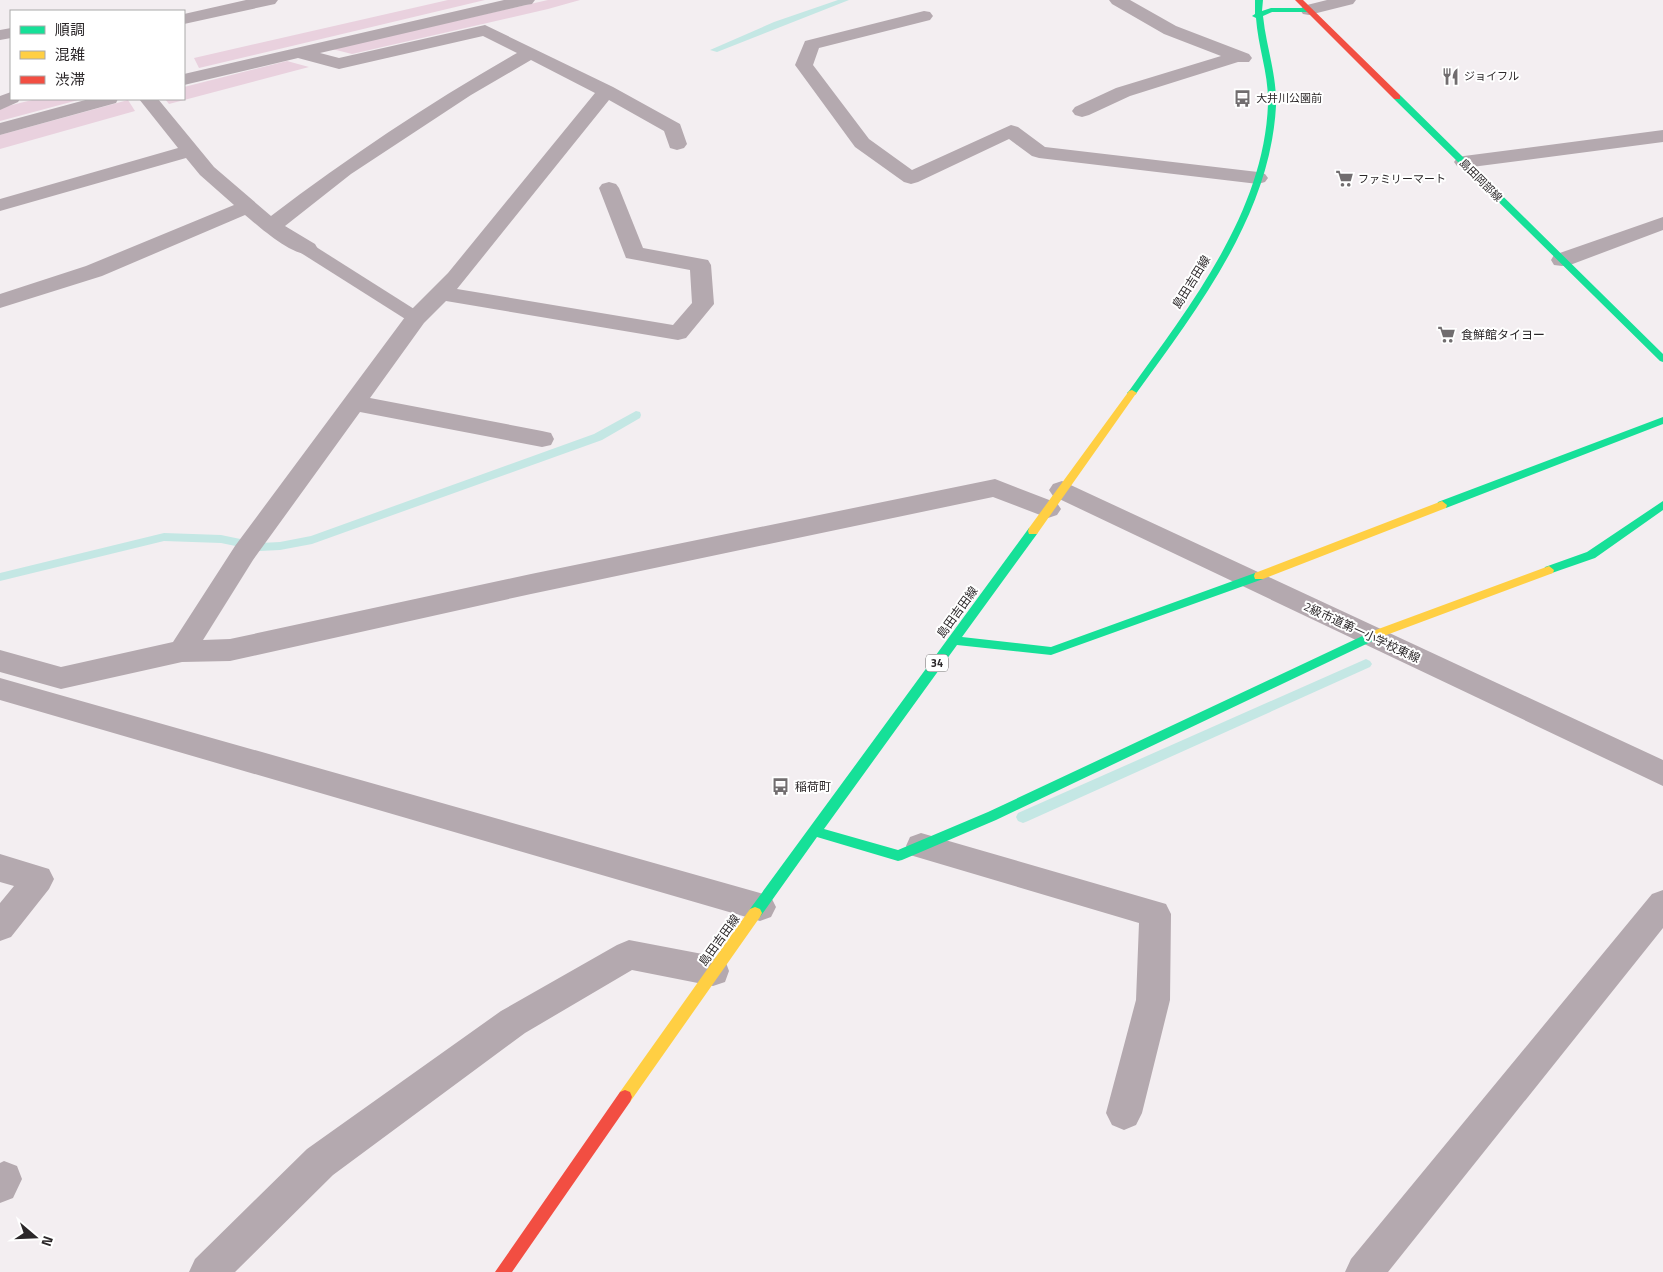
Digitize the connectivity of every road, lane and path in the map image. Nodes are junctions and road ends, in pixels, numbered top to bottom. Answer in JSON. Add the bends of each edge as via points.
{"nodes":[{"id":1,"x":270,"y":0,"type":"edge"},
{"id":2,"x":526,"y":0,"type":"edge"},
{"id":3,"x":1118,"y":0,"type":"edge"},
{"id":4,"x":1259,"y":0,"type":"edge"},
{"id":5,"x":1347,"y":0,"type":"edge"},
{"id":6,"x":1304,"y":5,"type":"edge"},
{"id":7,"x":924,"y":16,"type":"dead end"},
{"id":8,"x":1256,"y":16,"type":"junction"},
{"id":9,"x":185,"y":19,"type":"edge"},
{"id":10,"x":296,"y":52,"type":"junction"},
{"id":11,"x":530,"y":52,"type":"junction"},
{"id":12,"x":1236,"y":57,"type":"junction"},
{"id":13,"x":1265,"y":60,"type":"junction"},
{"id":14,"x":186,"y":75,"type":"edge"},
{"id":15,"x":606,"y":91,"type":"junction"},
{"id":16,"x":105,"y":100,"type":"edge"},
{"id":17,"x":149,"y":100,"type":"edge"},
{"id":18,"x":1082,"y":111,"type":"dead end"},
{"id":19,"x":0,"y":129,"type":"edge"},
{"id":20,"x":1663,"y":136,"type":"edge"},
{"id":21,"x":677,"y":144,"type":"dead end"},
{"id":22,"x":190,"y":151,"type":"junction"},
{"id":23,"x":1464,"y":162,"type":"junction"},
{"id":24,"x":1258,"y":178,"type":"junction"},
{"id":25,"x":609,"y":188,"type":"dead end"},
{"id":26,"x":0,"y":205,"type":"edge"},
{"id":27,"x":248,"y":206,"type":"junction"},
{"id":28,"x":1663,"y":223,"type":"edge"},
{"id":29,"x":271,"y":226,"type":"junction"},
{"id":30,"x":307,"y":250,"type":"joint"},
{"id":31,"x":1562,"y":260,"type":"junction"},
{"id":32,"x":441,"y":293,"type":"junction"},
{"id":33,"x":0,"y":301,"type":"edge"},
{"id":34,"x":416,"y":318,"type":"junction"},
{"id":35,"x":1663,"y":359,"type":"edge"},
{"id":36,"x":353,"y":404,"type":"junction"},
{"id":37,"x":1663,"y":420,"type":"edge"},
{"id":38,"x":542,"y":439,"type":"dead end"},
{"id":39,"x":1055,"y":499,"type":"junction"},
{"id":40,"x":1663,"y":506,"type":"edge"},
{"id":41,"x":1250,"y":579,"type":"junction"},
{"id":42,"x":1371,"y":636,"type":"junction"},
{"id":43,"x":955,"y":640,"type":"junction"},
{"id":44,"x":182,"y":651,"type":"junction"},
{"id":45,"x":0,"y":661,"type":"edge"},
{"id":46,"x":43,"y":673,"type":"junction"},
{"id":47,"x":12,"y":692,"type":"edge"},
{"id":48,"x":1663,"y":774,"type":"edge"},
{"id":49,"x":814,"y":831,"type":"junction"},
{"id":50,"x":921,"y":846,"type":"junction"},
{"id":51,"x":0,"y":868,"type":"edge"},
{"id":52,"x":1663,"y":904,"type":"edge"},
{"id":53,"x":760,"y":907,"type":"junction"},
{"id":54,"x":0,"y":927,"type":"edge"},
{"id":55,"x":713,"y":972,"type":"junction"},
{"id":56,"x":1124,"y":1112,"type":"dead end"},
{"id":57,"x":208,"y":1272,"type":"edge"},
{"id":58,"x":504,"y":1272,"type":"edge"},
{"id":59,"x":1364,"y":1272,"type":"edge"}],
"edges":[{"from":1,"to":9,"type":"street"},
{"from":2,"to":10,"type":"street"},
{"from":3,"to":12,"type":"street","via":[[1170,30]]},
{"from":4,"to":8,"type":"main road","name":"島田吉田線","number":"34"},
{"from":5,"to":6,"type":"street"},
{"from":6,"to":8,"type":"main road"},
{"from":6,"to":23,"type":"main road","name":"島田岡部線"},
{"from":7,"to":24,"type":"street","via":[[811,45],[804,65],[862,143],[911,178],[1011,131],[1039,152]]},
{"from":8,"to":13,"type":"main road","name":"島田吉田線","number":"34"},
{"from":10,"to":11,"type":"street","via":[[339,64],[484,30]]},
{"from":10,"to":14,"type":"street"},
{"from":11,"to":15,"type":"street"},
{"from":11,"to":29,"type":"street","via":[[344,170]]},
{"from":12,"to":13,"type":"street"},
{"from":12,"to":18,"type":"street","via":[[1123,92]]},
{"from":13,"to":24,"type":"main road","name":"島田吉田線","number":"34","via":[[1272,101],[1266,149]]},
{"from":15,"to":21,"type":"street","via":[[673,128]]},
{"from":15,"to":32,"type":"street"},
{"from":16,"to":19,"type":"street"},
{"from":17,"to":22,"type":"street"},
{"from":20,"to":23,"type":"street"},
{"from":22,"to":26,"type":"street"},
{"from":22,"to":27,"type":"street","via":[[207,171]]},
{"from":23,"to":31,"type":"main road","name":"島田岡部線"},
{"from":24,"to":39,"type":"main road","name":"島田吉田線","number":"34","via":[[1242,220],[1193,307]]},
{"from":25,"to":32,"type":"street","via":[[634,253],[700,265],[703,304],[678,332]]},
{"from":27,"to":29,"type":"street"},
{"from":27,"to":33,"type":"street","via":[[94,271]]},
{"from":28,"to":31,"type":"street"},
{"from":29,"to":30,"type":"street"},
{"from":30,"to":34,"type":"lane"},
{"from":31,"to":35,"type":"main road","name":"島田岡部線"},
{"from":32,"to":34,"type":"street"},
{"from":34,"to":36,"type":"street"},
{"from":36,"to":38,"type":"street"},
{"from":36,"to":44,"type":"street","via":[[244,553]]},
{"from":37,"to":41,"type":"main road"},
{"from":39,"to":41,"type":"street","name":"2級市道第一小学校東線"},
{"from":39,"to":43,"type":"main road","name":"島田吉田線","number":"34"},
{"from":39,"to":44,"type":"street","name":"2級市道第一小学校東線","via":[[995,488],[230,650]]},
{"from":40,"to":42,"type":"main road","via":[[1591,555]]},
{"from":41,"to":42,"type":"street","name":"2級市道第一小学校東線"},
{"from":41,"to":43,"type":"main road","via":[[1051,651]]},
{"from":42,"to":48,"type":"street","name":"2級市道第一小学校東線"},
{"from":42,"to":50,"type":"main road","via":[[992,816]]},
{"from":43,"to":49,"type":"main road","name":"島田吉田線","number":"34"},
{"from":44,"to":46,"type":"street","name":"2級市道第一小学校東線","via":[[61,678]]},
{"from":45,"to":46,"type":"street","name":"2級市道第一小学校東線"},
{"from":46,"to":47,"type":"street"},
{"from":47,"to":53,"type":"street"},
{"from":49,"to":50,"type":"main road","via":[[898,856]]},
{"from":49,"to":53,"type":"main road","name":"島田吉田線","number":"34"},
{"from":50,"to":56,"type":"street","via":[[1155,914],[1153,1000]]},
{"from":51,"to":54,"type":"street","via":[[38,879]]},
{"from":52,"to":59,"type":"street"},
{"from":53,"to":55,"type":"main road","name":"島田吉田線","number":"34"},
{"from":55,"to":57,"type":"street","via":[[629,955],[513,1022],[320,1162]]},
{"from":55,"to":58,"type":"main road","name":"島田吉田線","number":"34"}]}
